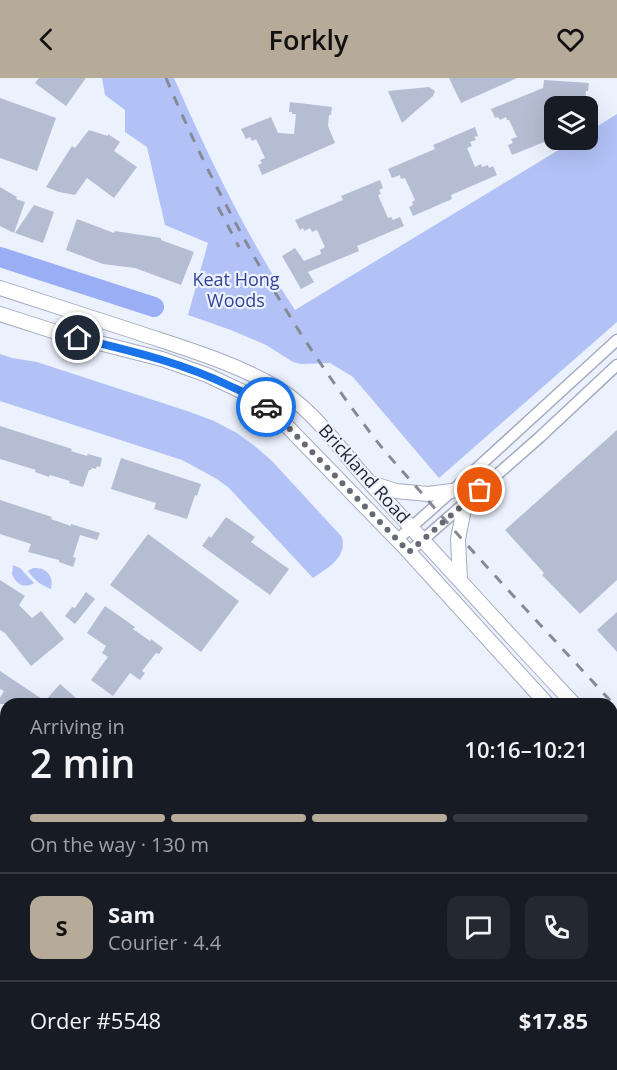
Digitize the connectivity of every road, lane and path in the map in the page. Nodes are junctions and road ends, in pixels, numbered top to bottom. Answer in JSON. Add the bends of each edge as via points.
{"nodes":[{"id":1,"x":0,"y":288,"type":"edge"},
{"id":2,"x":0,"y":314,"type":"edge"},
{"id":3,"x":617,"y":340,"type":"edge"},
{"id":4,"x":617,"y":365,"type":"edge"},
{"id":5,"x":369,"y":482,"type":"junction"},
{"id":6,"x":452,"y":491,"type":"junction"},
{"id":7,"x":465,"y":504,"type":"junction"},
{"id":8,"x":411,"y":527,"type":"junction"},
{"id":9,"x":422,"y":539,"type":"junction"},
{"id":10,"x":397,"y":540,"type":"junction"},
{"id":11,"x":409,"y":552,"type":"junction"},
{"id":12,"x":460,"y":580,"type":"junction"},
{"id":13,"x":542,"y":698,"type":"edge"},
{"id":14,"x":567,"y":698,"type":"edge"}],
"edges":[{"from":1,"to":5,"type":"main road","name":"Brickland Road","via":[[180,347],[276,387],[311,414]]},
{"from":2,"to":10,"type":"main road","name":"Brickland Road","via":[[162,359],[258,399]]},
{"from":3,"to":6,"type":"street"},
{"from":4,"to":7,"type":"street"},
{"from":5,"to":6,"type":"main road","via":[[396,491]]},
{"from":5,"to":8,"type":"main road","name":"Brickland Road"},
{"from":6,"to":8,"type":"street"},
{"from":7,"to":9,"type":"street"},
{"from":7,"to":12,"type":"main road","via":[[458,539]]},
{"from":8,"to":9,"type":"main road","name":"Brickland Road"},
{"from":8,"to":10,"type":"street"},
{"from":9,"to":11,"type":"street"},
{"from":9,"to":12,"type":"main road","name":"Brickland Road"},
{"from":10,"to":11,"type":"main road","name":"Brickland Road"},
{"from":11,"to":13,"type":"main road","name":"Brickland Road"},
{"from":12,"to":14,"type":"main road","name":"Brickland Road"}]}
